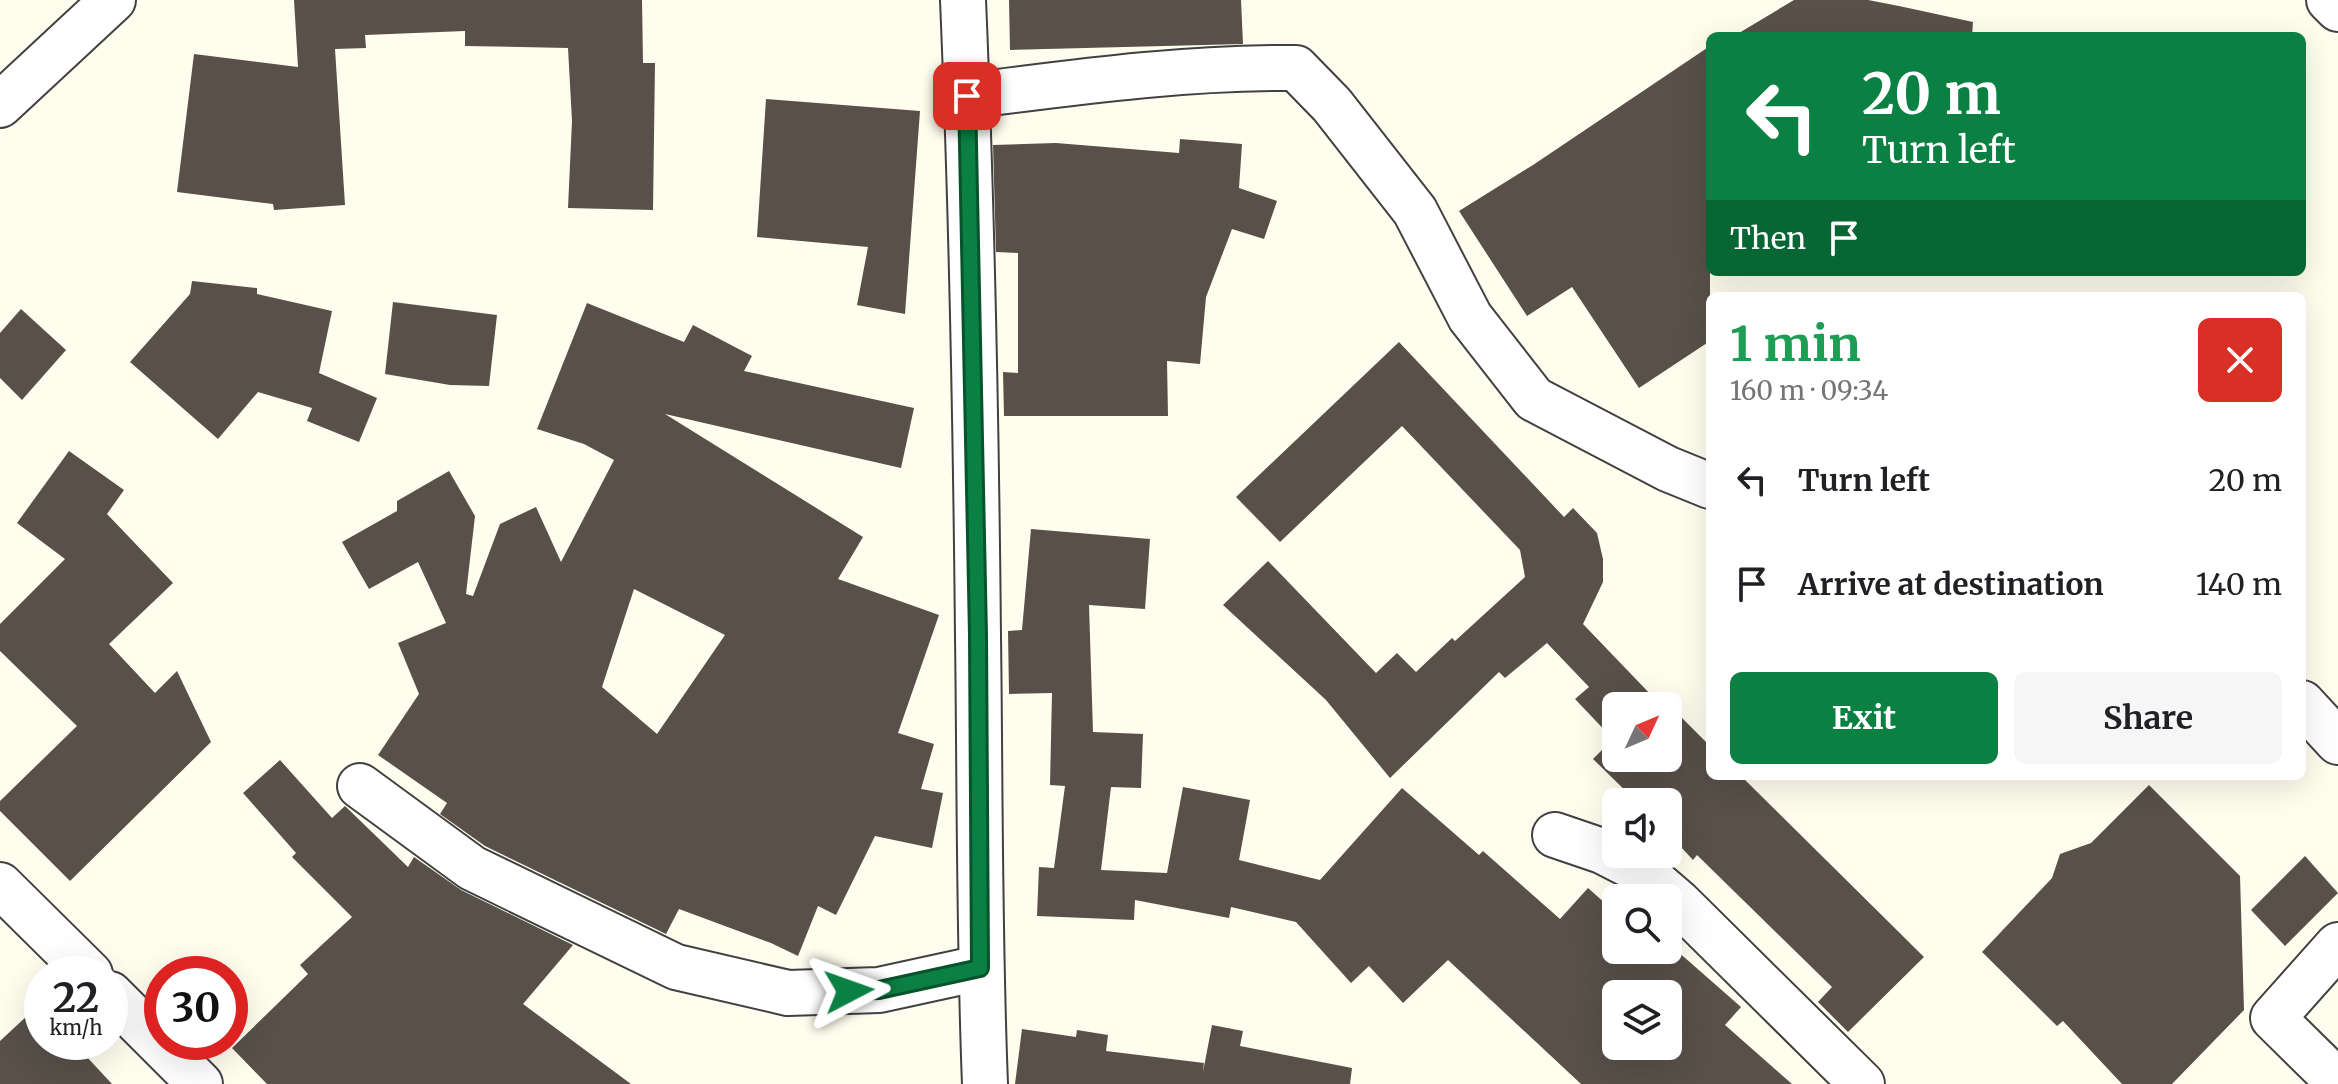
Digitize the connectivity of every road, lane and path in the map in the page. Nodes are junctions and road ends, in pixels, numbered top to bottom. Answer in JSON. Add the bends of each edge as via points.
{"nodes":[{"id":1,"x":113,"y":0,"type":"edge"},
{"id":2,"x":963,"y":0,"type":"edge"},
{"id":3,"x":2329,"y":0,"type":"edge"},
{"id":4,"x":2338,"y":9,"type":"edge"},
{"id":5,"x":967,"y":96,"type":"junction"},
{"id":6,"x":0,"y":105,"type":"edge"},
{"id":7,"x":1706,"y":484,"type":"edge"},
{"id":8,"x":2306,"y":707,"type":"edge"},
{"id":9,"x":2338,"y":742,"type":"edge"},
{"id":10,"x":360,"y":786,"type":"dead end"},
{"id":11,"x":1555,"y":835,"type":"dead end"},
{"id":12,"x":0,"y":885,"type":"edge"},
{"id":13,"x":2338,"y":945,"type":"edge"},
{"id":14,"x":72,"y":956,"type":"edge"},
{"id":15,"x":980,"y":968,"type":"junction"},
{"id":16,"x":128,"y":1012,"type":"edge"},
{"id":17,"x":2338,"y":1083,"type":"edge"},
{"id":18,"x":200,"y":1084,"type":"edge"},
{"id":19,"x":985,"y":1084,"type":"edge"},
{"id":20,"x":1862,"y":1084,"type":"edge"}],
"edges":[{"from":1,"to":6,"type":"street"},
{"from":2,"to":5,"type":"street"},
{"from":3,"to":4,"type":"street"},
{"from":5,"to":7,"type":"street","via":[[1117,76],[1228,67],[1296,68],[1332,105],[1415,211],[1470,317],[1534,399]]},
{"from":5,"to":15,"type":"street"},
{"from":8,"to":9,"type":"street"},
{"from":10,"to":15,"type":"street","via":[[472,868],[676,967],[788,993],[879,990]]},
{"from":11,"to":20,"type":"street","via":[[1643,872]]},
{"from":12,"to":14,"type":"street"},
{"from":13,"to":17,"type":"street","via":[[2273,1018]]},
{"from":15,"to":19,"type":"street"},
{"from":16,"to":18,"type":"street"}]}
